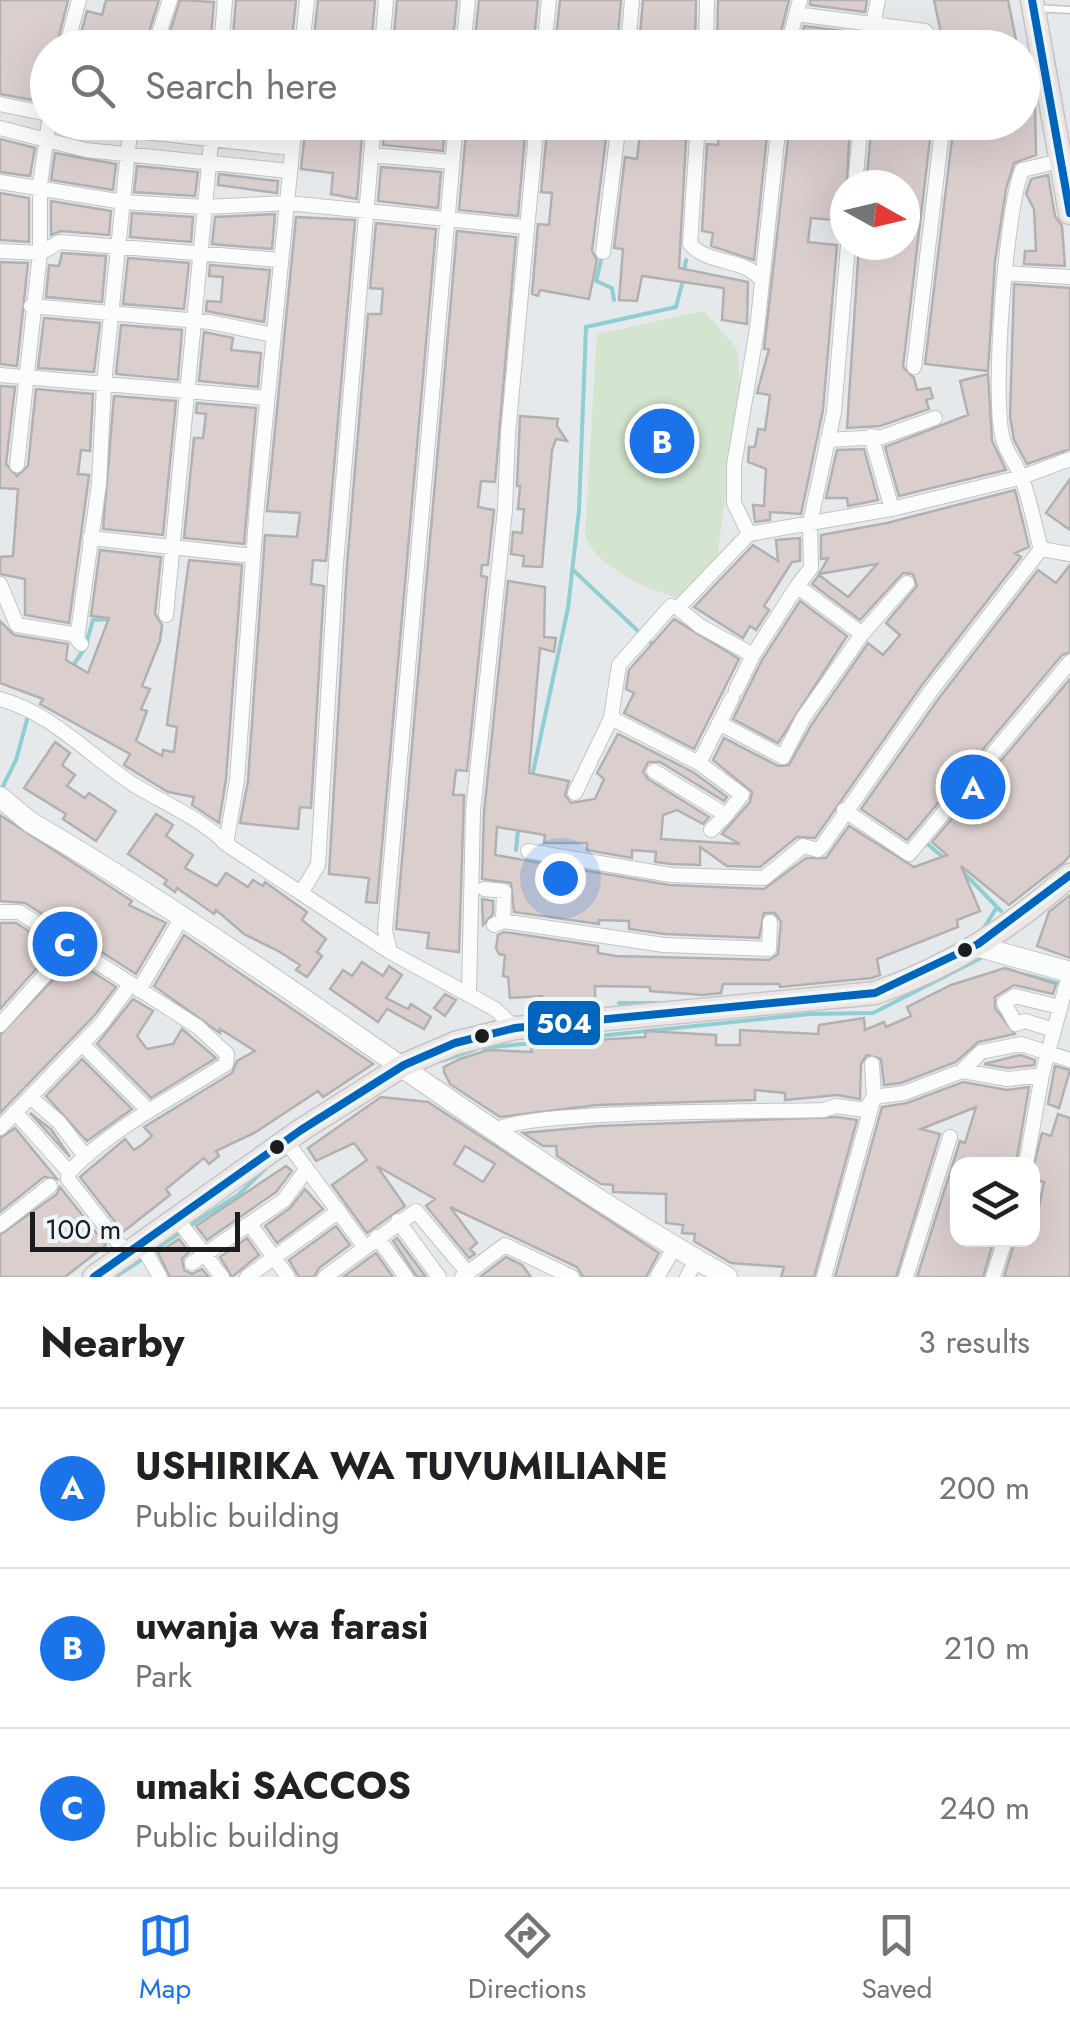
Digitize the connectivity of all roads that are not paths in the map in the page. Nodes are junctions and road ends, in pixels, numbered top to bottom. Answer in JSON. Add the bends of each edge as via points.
{"nodes":[{"id":1,"x":79,"y":0,"type":"edge"},
{"id":2,"x":170,"y":0,"type":"edge"},
{"id":3,"x":225,"y":0,"type":"edge"},
{"id":4,"x":307,"y":0,"type":"edge"},
{"id":5,"x":386,"y":0,"type":"edge"},
{"id":6,"x":468,"y":0,"type":"edge"},
{"id":7,"x":549,"y":0,"type":"edge"},
{"id":8,"x":632,"y":0,"type":"edge"},
{"id":9,"x":707,"y":0,"type":"edge"},
{"id":10,"x":878,"y":0,"type":"edge"},
{"id":11,"x":798,"y":7,"type":"edge"},
{"id":12,"x":1043,"y":7,"type":"edge"},
{"id":13,"x":1070,"y":10,"type":"edge"},
{"id":14,"x":871,"y":25,"type":"junction"},
{"id":15,"x":71,"y":30,"type":"edge"},
{"id":16,"x":160,"y":30,"type":"edge"},
{"id":17,"x":222,"y":30,"type":"edge"},
{"id":18,"x":304,"y":30,"type":"edge"},
{"id":19,"x":384,"y":30,"type":"edge"},
{"id":20,"x":465,"y":30,"type":"edge"},
{"id":21,"x":546,"y":30,"type":"edge"},
{"id":22,"x":630,"y":30,"type":"edge"},
{"id":23,"x":706,"y":30,"type":"edge"},
{"id":24,"x":870,"y":30,"type":"edge"},
{"id":25,"x":915,"y":30,"type":"edge"},
{"id":26,"x":1040,"y":67,"type":"edge"},
{"id":27,"x":0,"y":104,"type":"edge"},
{"id":28,"x":30,"y":110,"type":"edge"},
{"id":29,"x":1061,"y":113,"type":"edge"},
{"id":30,"x":30,"y":127,"type":"edge"},
{"id":31,"x":0,"y":128,"type":"edge"},
{"id":32,"x":48,"y":140,"type":"edge"},
{"id":33,"x":51,"y":140,"type":"edge"},
{"id":34,"x":129,"y":140,"type":"edge"},
{"id":35,"x":210,"y":140,"type":"joint"},
{"id":36,"x":293,"y":140,"type":"edge"},
{"id":37,"x":372,"y":140,"type":"edge"},
{"id":38,"x":454,"y":140,"type":"edge"},
{"id":39,"x":534,"y":140,"type":"edge"},
{"id":40,"x":617,"y":140,"type":"edge"},
{"id":41,"x":697,"y":140,"type":"edge"},
{"id":42,"x":777,"y":140,"type":"edge"},
{"id":43,"x":859,"y":140,"type":"edge"},
{"id":44,"x":941,"y":140,"type":"edge"},
{"id":45,"x":292,"y":148,"type":"junction"},
{"id":46,"x":128,"y":154,"type":"junction"},
{"id":47,"x":370,"y":155,"type":"junction"},
{"id":48,"x":210,"y":161,"type":"junction"},
{"id":49,"x":1060,"y":161,"type":"junction"},
{"id":50,"x":452,"y":162,"type":"junction"},
{"id":51,"x":856,"y":170,"type":"edge"},
{"id":52,"x":289,"y":171,"type":"junction"},
{"id":53,"x":0,"y":182,"type":"edge"},
{"id":54,"x":42,"y":190,"type":"junction"},
{"id":55,"x":123,"y":202,"type":"junction"},
{"id":56,"x":288,"y":203,"type":"junction"},
{"id":57,"x":204,"y":207,"type":"junction"},
{"id":58,"x":365,"y":214,"type":"junction"},
{"id":59,"x":1070,"y":214,"type":"edge"},
{"id":60,"x":445,"y":219,"type":"junction"},
{"id":61,"x":525,"y":227,"type":"junction"},
{"id":62,"x":119,"y":247,"type":"junction"},
{"id":63,"x":0,"y":251,"type":"edge"},
{"id":64,"x":604,"y":252,"type":"dead end"},
{"id":65,"x":40,"y":253,"type":"junction"},
{"id":66,"x":200,"y":255,"type":"junction"},
{"id":67,"x":280,"y":260,"type":"junction"},
{"id":68,"x":847,"y":260,"type":"edge"},
{"id":69,"x":1005,"y":274,"type":"junction"},
{"id":70,"x":1070,"y":277,"type":"edge"},
{"id":71,"x":762,"y":281,"type":"junction"},
{"id":72,"x":32,"y":306,"type":"junction"},
{"id":73,"x":112,"y":315,"type":"junction"},
{"id":74,"x":194,"y":321,"type":"junction"},
{"id":75,"x":274,"y":335,"type":"junction"},
{"id":76,"x":914,"y":367,"type":"dead end"},
{"id":77,"x":0,"y":375,"type":"edge"},
{"id":78,"x":26,"y":376,"type":"junction"},
{"id":79,"x":104,"y":384,"type":"junction"},
{"id":80,"x":186,"y":392,"type":"junction"},
{"id":81,"x":267,"y":398,"type":"junction"},
{"id":82,"x":935,"y":418,"type":"dead end"},
{"id":83,"x":871,"y":436,"type":"junction"},
{"id":84,"x":827,"y":440,"type":"junction"},
{"id":85,"x":1070,"y":459,"type":"edge"},
{"id":86,"x":17,"y":465,"type":"dead end"},
{"id":87,"x":1022,"y":477,"type":"junction"},
{"id":88,"x":892,"y":509,"type":"junction"},
{"id":89,"x":810,"y":523,"type":"junction"},
{"id":90,"x":749,"y":534,"type":"junction"},
{"id":91,"x":90,"y":538,"type":"junction"},
{"id":92,"x":172,"y":549,"type":"junction"},
{"id":93,"x":1041,"y":549,"type":"junction"},
{"id":94,"x":1070,"y":554,"type":"edge"},
{"id":95,"x":253,"y":556,"type":"junction"},
{"id":96,"x":0,"y":584,"type":"edge"},
{"id":97,"x":907,"y":584,"type":"dead end"},
{"id":98,"x":796,"y":586,"type":"junction"},
{"id":99,"x":678,"y":608,"type":"junction"},
{"id":100,"x":166,"y":615,"type":"dead end"},
{"id":101,"x":862,"y":634,"type":"junction"},
{"id":102,"x":753,"y":655,"type":"junction"},
{"id":103,"x":1070,"y":662,"type":"edge"},
{"id":104,"x":0,"y":699,"type":"edge"},
{"id":105,"x":610,"y":718,"type":"junction"},
{"id":106,"x":719,"y":723,"type":"junction"},
{"id":107,"x":699,"y":764,"type":"junction"},
{"id":108,"x":654,"y":771,"type":"dead end"},
{"id":109,"x":575,"y":794,"type":"dead end"},
{"id":110,"x":0,"y":797,"type":"edge"},
{"id":111,"x":844,"y":810,"type":"junction"},
{"id":112,"x":726,"y":815,"type":"junction"},
{"id":113,"x":711,"y":830,"type":"dead end"},
{"id":114,"x":226,"y":844,"type":"junction"},
{"id":115,"x":528,"y":851,"type":"dead end"},
{"id":116,"x":1070,"y":875,"type":"edge"},
{"id":117,"x":484,"y":889,"type":"dead end"},
{"id":118,"x":301,"y":893,"type":"junction"},
{"id":119,"x":1,"y":914,"type":"edge"},
{"id":120,"x":181,"y":919,"type":"junction"},
{"id":121,"x":770,"y":922,"type":"dead end"},
{"id":122,"x":71,"y":946,"type":"junction"},
{"id":123,"x":980,"y":947,"type":"junction"},
{"id":124,"x":390,"y":952,"type":"junction"},
{"id":125,"x":1068,"y":977,"type":"edge"},
{"id":126,"x":135,"y":988,"type":"junction"},
{"id":127,"x":469,"y":993,"type":"junction"},
{"id":128,"x":1060,"y":1008,"type":"junction"},
{"id":129,"x":0,"y":1025,"type":"edge"},
{"id":130,"x":515,"y":1028,"type":"junction"},
{"id":131,"x":1054,"y":1030,"type":"junction"},
{"id":132,"x":82,"y":1044,"type":"junction"},
{"id":133,"x":1048,"y":1054,"type":"junction"},
{"id":134,"x":1070,"y":1060,"type":"edge"},
{"id":135,"x":872,"y":1064,"type":"dead end"},
{"id":136,"x":404,"y":1065,"type":"junction"},
{"id":137,"x":962,"y":1071,"type":"junction"},
{"id":138,"x":1042,"y":1075,"type":"junction"},
{"id":139,"x":30,"y":1097,"type":"junction"},
{"id":140,"x":874,"y":1097,"type":"junction"},
{"id":141,"x":148,"y":1111,"type":"junction"},
{"id":142,"x":16,"y":1112,"type":"junction"},
{"id":143,"x":0,"y":1128,"type":"edge"},
{"id":144,"x":493,"y":1130,"type":"junction"},
{"id":145,"x":950,"y":1138,"type":"dead end"},
{"id":146,"x":286,"y":1141,"type":"junction"},
{"id":147,"x":85,"y":1156,"type":"junction"},
{"id":148,"x":1027,"y":1157,"type":"edge"},
{"id":149,"x":306,"y":1170,"type":"junction"},
{"id":150,"x":70,"y":1172,"type":"junction"},
{"id":151,"x":50,"y":1186,"type":"dead end"},
{"id":152,"x":339,"y":1211,"type":"junction"},
{"id":153,"x":398,"y":1221,"type":"junction"},
{"id":154,"x":250,"y":1224,"type":"junction"},
{"id":155,"x":0,"y":1225,"type":"edge"},
{"id":156,"x":183,"y":1227,"type":"junction"},
{"id":157,"x":370,"y":1242,"type":"junction"},
{"id":158,"x":1003,"y":1247,"type":"edge"},
{"id":159,"x":140,"y":1251,"type":"junction"},
{"id":160,"x":205,"y":1254,"type":"junction"},
{"id":161,"x":670,"y":1255,"type":"dead end"},
{"id":162,"x":274,"y":1258,"type":"junction"},
{"id":163,"x":192,"y":1263,"type":"dead end"},
{"id":164,"x":464,"y":1274,"type":"edge"},
{"id":165,"x":159,"y":1276,"type":"edge"},
{"id":166,"x":94,"y":1277,"type":"edge"},
{"id":167,"x":222,"y":1277,"type":"edge"},
{"id":168,"x":247,"y":1277,"type":"edge"},
{"id":169,"x":288,"y":1277,"type":"edge"},
{"id":170,"x":325,"y":1277,"type":"edge"},
{"id":171,"x":406,"y":1277,"type":"edge"},
{"id":172,"x":439,"y":1277,"type":"edge"},
{"id":173,"x":572,"y":1277,"type":"edge"},
{"id":174,"x":657,"y":1277,"type":"edge"},
{"id":175,"x":726,"y":1277,"type":"edge"},
{"id":176,"x":824,"y":1277,"type":"edge"},
{"id":177,"x":906,"y":1277,"type":"edge"},
{"id":178,"x":993,"y":1277,"type":"edge"}],
"edges":[{"from":1,"to":15,"type":"street"},
{"from":2,"to":16,"type":"street"},
{"from":3,"to":17,"type":"street"},
{"from":4,"to":18,"type":"street"},
{"from":5,"to":19,"type":"street"},
{"from":6,"to":20,"type":"street"},
{"from":7,"to":21,"type":"street"},
{"from":8,"to":22,"type":"street"},
{"from":9,"to":23,"type":"street"},
{"from":10,"to":14,"type":"street"},
{"from":11,"to":14,"type":"street"},
{"from":12,"to":13,"type":"lane"},
{"from":14,"to":24,"type":"street"},
{"from":14,"to":25,"type":"street"},
{"from":26,"to":29,"type":"main road"},
{"from":27,"to":28,"type":"street"},
{"from":29,"to":49,"type":"main road"},
{"from":30,"to":31,"type":"street"},
{"from":32,"to":54,"type":"street"},
{"from":33,"to":46,"type":"street"},
{"from":34,"to":46,"type":"street"},
{"from":35,"to":45,"type":"street"},
{"from":35,"to":48,"type":"street"},
{"from":36,"to":45,"type":"street"},
{"from":37,"to":47,"type":"street"},
{"from":38,"to":50,"type":"street"},
{"from":39,"to":61,"type":"street"},
{"from":40,"to":64,"type":"street"},
{"from":41,"to":71,"type":"street","via":[[690,244],[706,258],[756,273]]},
{"from":42,"to":71,"type":"street"},
{"from":43,"to":51,"type":"street"},
{"from":44,"to":76,"type":"street"},
{"from":45,"to":52,"type":"street"},
{"from":46,"to":48,"type":"street"},
{"from":46,"to":55,"type":"street"},
{"from":47,"to":50,"type":"street"},
{"from":47,"to":58,"type":"street"},
{"from":48,"to":52,"type":"street"},
{"from":48,"to":57,"type":"street"},
{"from":49,"to":59,"type":"main road"},
{"from":49,"to":69,"type":"street","via":[[1022,170]]},
{"from":50,"to":60,"type":"street"},
{"from":52,"to":56,"type":"street"},
{"from":53,"to":54,"type":"street"},
{"from":54,"to":55,"type":"street"},
{"from":54,"to":65,"type":"street"},
{"from":55,"to":57,"type":"street"},
{"from":55,"to":62,"type":"street"},
{"from":56,"to":57,"type":"street"},
{"from":56,"to":58,"type":"street"},
{"from":56,"to":67,"type":"street"},
{"from":57,"to":66,"type":"street"},
{"from":58,"to":60,"type":"street"},
{"from":58,"to":118,"type":"street","via":[[318,865]]},
{"from":60,"to":61,"type":"street"},
{"from":60,"to":124,"type":"street","via":[[385,930]]},
{"from":61,"to":127,"type":"street","via":[[474,811]]},
{"from":62,"to":65,"type":"street","via":[[60,242]]},
{"from":62,"to":66,"type":"street"},
{"from":62,"to":73,"type":"street"},
{"from":63,"to":65,"type":"street"},
{"from":65,"to":72,"type":"street"},
{"from":66,"to":67,"type":"street"},
{"from":66,"to":74,"type":"street"},
{"from":67,"to":75,"type":"street"},
{"from":68,"to":84,"type":"street"},
{"from":69,"to":70,"type":"street"},
{"from":69,"to":87,"type":"street","via":[[997,404],[1002,440]]},
{"from":71,"to":90,"type":"street","via":[[734,464],[734,503]]},
{"from":72,"to":73,"type":"street"},
{"from":72,"to":78,"type":"street"},
{"from":73,"to":74,"type":"street"},
{"from":73,"to":79,"type":"street"},
{"from":74,"to":75,"type":"street"},
{"from":74,"to":80,"type":"street"},
{"from":75,"to":81,"type":"street"},
{"from":77,"to":78,"type":"street"},
{"from":78,"to":79,"type":"street"},
{"from":78,"to":86,"type":"street"},
{"from":79,"to":80,"type":"street"},
{"from":79,"to":91,"type":"street"},
{"from":80,"to":81,"type":"street"},
{"from":80,"to":92,"type":"street"},
{"from":81,"to":95,"type":"street"},
{"from":82,"to":83,"type":"street"},
{"from":83,"to":84,"type":"street"},
{"from":83,"to":88,"type":"street"},
{"from":84,"to":89,"type":"street"},
{"from":85,"to":87,"type":"street"},
{"from":87,"to":88,"type":"street"},
{"from":87,"to":93,"type":"street"},
{"from":88,"to":89,"type":"street"},
{"from":89,"to":90,"type":"street"},
{"from":89,"to":98,"type":"street","via":[[812,568]]},
{"from":90,"to":99,"type":"street"},
{"from":91,"to":92,"type":"street"},
{"from":91,"to":96,"type":"street","via":[[80,640],[17,624]]},
{"from":92,"to":95,"type":"street"},
{"from":92,"to":100,"type":"street"},
{"from":93,"to":94,"type":"street"},
{"from":93,"to":111,"type":"street"},
{"from":95,"to":114,"type":"street","via":[[245,702]]},
{"from":97,"to":101,"type":"street"},
{"from":98,"to":101,"type":"street"},
{"from":98,"to":102,"type":"street"},
{"from":99,"to":102,"type":"street"},
{"from":99,"to":105,"type":"street","via":[[671,606],[620,665]]},
{"from":101,"to":106,"type":"street","via":[[783,757]]},
{"from":102,"to":106,"type":"street"},
{"from":103,"to":111,"type":"street","via":[[909,854]]},
{"from":104,"to":114,"type":"street","via":[[58,726]]},
{"from":105,"to":107,"type":"street"},
{"from":105,"to":109,"type":"street"},
{"from":106,"to":107,"type":"street"},
{"from":107,"to":112,"type":"street","via":[[742,795]]},
{"from":108,"to":112,"type":"street"},
{"from":110,"to":120,"type":"street"},
{"from":111,"to":115,"type":"street","via":[[818,850],[803,846],[764,878],[671,875]]},
{"from":112,"to":113,"type":"street"},
{"from":114,"to":118,"type":"street"},
{"from":116,"to":123,"type":"main road"},
{"from":117,"to":121,"type":"street","via":[[504,891],[498,923],[664,945],[770,949]]},
{"from":118,"to":124,"type":"street"},
{"from":119,"to":122,"type":"street","via":[[19,912]]},
{"from":120,"to":126,"type":"street"},
{"from":120,"to":136,"type":"street"},
{"from":122,"to":126,"type":"street"},
{"from":122,"to":129,"type":"street"},
{"from":123,"to":125,"type":"street"},
{"from":123,"to":130,"type":"main road","via":[[875,993]]},
{"from":124,"to":127,"type":"street"},
{"from":125,"to":128,"type":"street"},
{"from":126,"to":132,"type":"street"},
{"from":126,"to":141,"type":"street","via":[[220,1043],[228,1058]]},
{"from":127,"to":130,"type":"street"},
{"from":128,"to":131,"type":"street"},
{"from":128,"to":131,"type":"street","via":[[1016,996],[1004,1003],[1016,1024]]},
{"from":130,"to":136,"type":"main road"},
{"from":131,"to":133,"type":"street"},
{"from":132,"to":139,"type":"street"},
{"from":132,"to":141,"type":"street"},
{"from":133,"to":134,"type":"street"},
{"from":133,"to":137,"type":"street","via":[[1021,1044],[981,1052]]},
{"from":133,"to":138,"type":"street"},
{"from":135,"to":140,"type":"street"},
{"from":136,"to":144,"type":"street"},
{"from":136,"to":146,"type":"main road"},
{"from":137,"to":138,"type":"street","via":[[1008,1079]]},
{"from":137,"to":140,"type":"street"},
{"from":138,"to":148,"type":"street"},
{"from":139,"to":142,"type":"street"},
{"from":139,"to":147,"type":"street"},
{"from":140,"to":144,"type":"street","via":[[866,1110],[670,1113]]},
{"from":140,"to":176,"type":"street"},
{"from":141,"to":147,"type":"street"},
{"from":142,"to":143,"type":"street"},
{"from":142,"to":150,"type":"street"},
{"from":144,"to":175,"type":"street"},
{"from":145,"to":177,"type":"street"},
{"from":146,"to":149,"type":"street"},
{"from":146,"to":156,"type":"main road"},
{"from":147,"to":150,"type":"street"},
{"from":149,"to":152,"type":"street"},
{"from":149,"to":154,"type":"street","via":[[284,1200]]},
{"from":150,"to":159,"type":"street","via":[[68,1180]]},
{"from":151,"to":155,"type":"street"},
{"from":152,"to":157,"type":"street"},
{"from":152,"to":162,"type":"street"},
{"from":153,"to":157,"type":"street"},
{"from":153,"to":164,"type":"street","via":[[412,1211],[421,1214]]},
{"from":153,"to":172,"type":"street"},
{"from":154,"to":160,"type":"street"},
{"from":154,"to":162,"type":"street"},
{"from":156,"to":159,"type":"main road"},
{"from":156,"to":160,"type":"street"},
{"from":157,"to":170,"type":"street"},
{"from":157,"to":171,"type":"street"},
{"from":158,"to":178,"type":"street"},
{"from":159,"to":165,"type":"street"},
{"from":159,"to":166,"type":"main road"},
{"from":160,"to":163,"type":"street"},
{"from":160,"to":167,"type":"street"},
{"from":161,"to":174,"type":"street"},
{"from":162,"to":168,"type":"street"},
{"from":162,"to":169,"type":"street"},
{"from":164,"to":173,"type":"street","via":[[505,1245]]}]}
